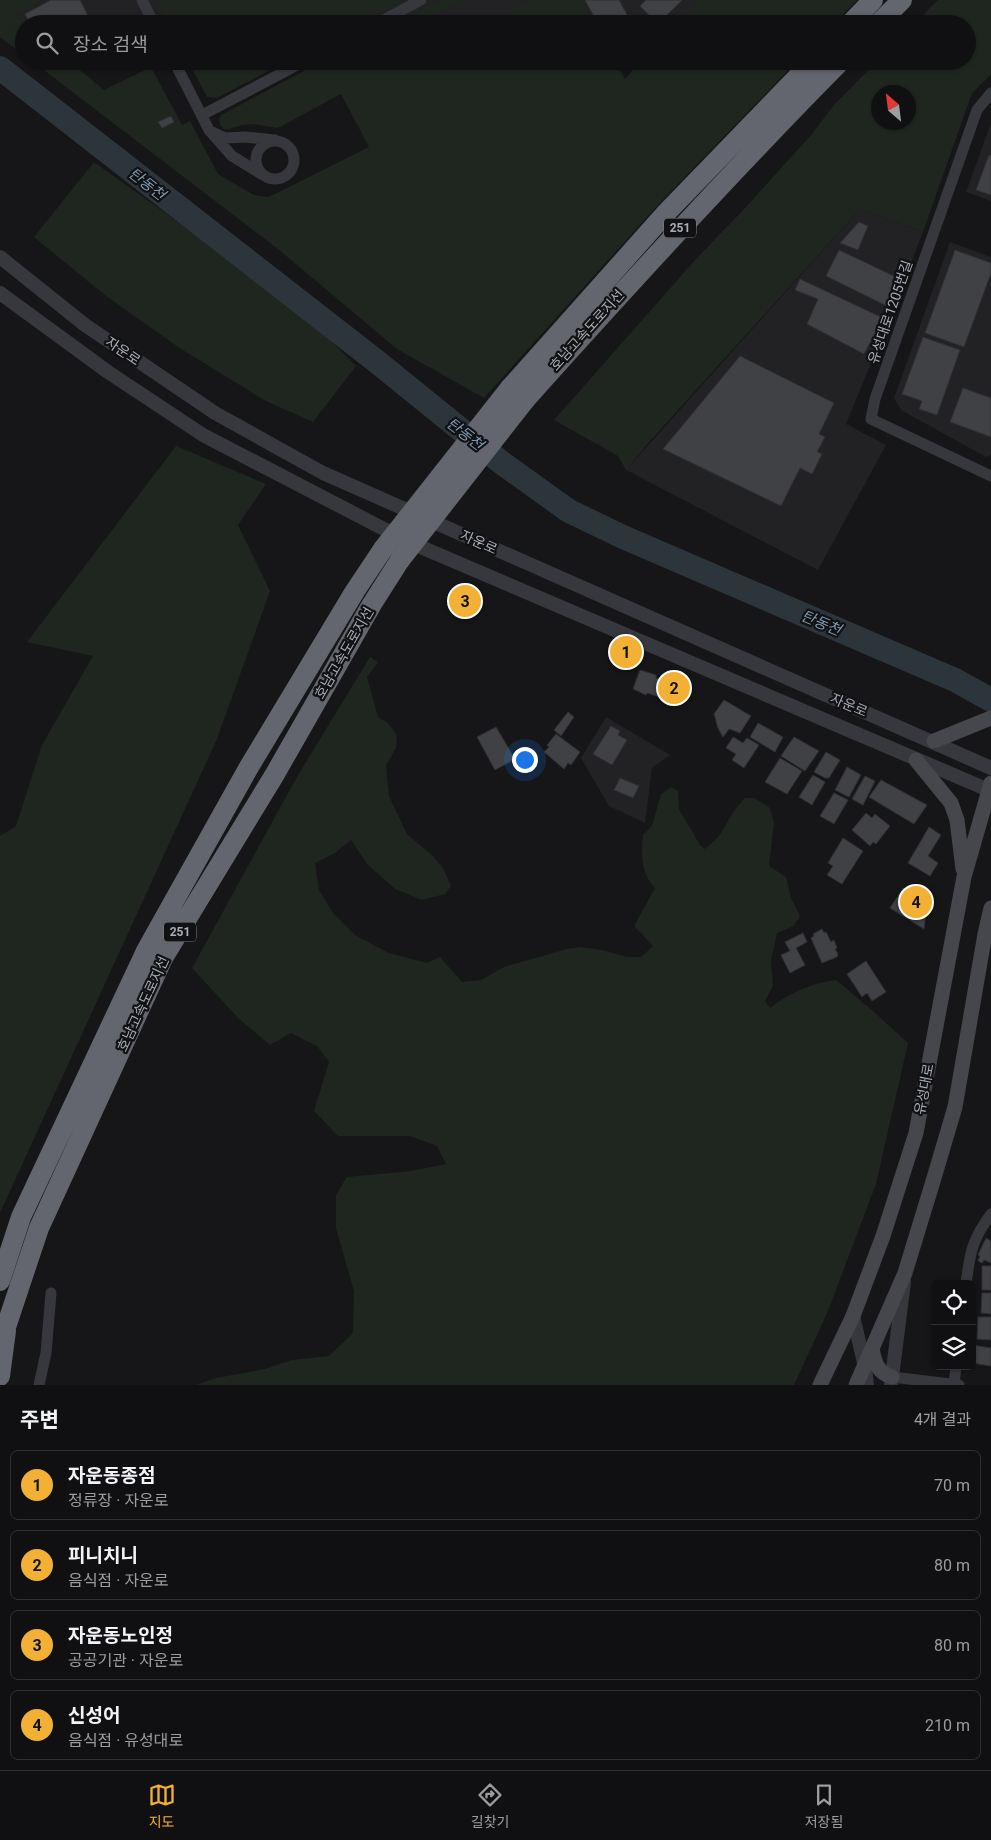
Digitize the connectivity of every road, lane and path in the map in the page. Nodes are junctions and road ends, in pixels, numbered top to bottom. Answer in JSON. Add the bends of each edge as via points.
{"nodes":[{"id":1,"x":142,"y":0,"type":"edge"},
{"id":2,"x":421,"y":0,"type":"edge"},
{"id":3,"x":873,"y":0,"type":"edge"},
{"id":4,"x":902,"y":0,"type":"edge"},
{"id":5,"x":150,"y":15,"type":"edge"},
{"id":6,"x":393,"y":15,"type":"edge"},
{"id":7,"x":859,"y":15,"type":"edge"},
{"id":8,"x":887,"y":15,"type":"edge"},
{"id":9,"x":179,"y":70,"type":"edge"},
{"id":10,"x":288,"y":70,"type":"edge"},
{"id":11,"x":804,"y":70,"type":"edge"},
{"id":12,"x":832,"y":70,"type":"edge"},
{"id":13,"x":991,"y":93,"type":"edge"},
{"id":14,"x":202,"y":115,"type":"junction"},
{"id":15,"x":209,"y":130,"type":"junction"},
{"id":16,"x":276,"y":140,"type":"junction"},
{"id":17,"x":263,"y":175,"type":"junction"},
{"id":18,"x":0,"y":257,"type":"edge"},
{"id":19,"x":0,"y":293,"type":"edge"},
{"id":20,"x":518,"y":394,"type":"junction"},
{"id":21,"x":991,"y":476,"type":"edge"},
{"id":22,"x":991,"y":718,"type":"edge"},
{"id":23,"x":934,"y":741,"type":"junction"},
{"id":24,"x":916,"y":760,"type":"junction"},
{"id":25,"x":991,"y":768,"type":"edge"},
{"id":26,"x":990,"y":788,"type":"edge"},
{"id":27,"x":964,"y":878,"type":"junction"},
{"id":28,"x":991,"y":908,"type":"edge"},
{"id":29,"x":988,"y":935,"type":"edge"},
{"id":30,"x":991,"y":1214,"type":"edge"},
{"id":31,"x":21,"y":1217,"type":"junction"},
{"id":32,"x":0,"y":1258,"type":"edge"},
{"id":33,"x":905,"y":1273,"type":"junction"},
{"id":34,"x":967,"y":1280,"type":"edge"},
{"id":35,"x":0,"y":1281,"type":"edge"},
{"id":36,"x":51,"y":1293,"type":"dead end"},
{"id":37,"x":853,"y":1316,"type":"junction"},
{"id":38,"x":3,"y":1336,"type":"edge"},
{"id":39,"x":872,"y":1349,"type":"junction"},
{"id":40,"x":865,"y":1367,"type":"junction"},
{"id":41,"x":956,"y":1370,"type":"edge"},
{"id":42,"x":0,"y":1376,"type":"edge"},
{"id":43,"x":892,"y":1381,"type":"edge"},
{"id":44,"x":39,"y":1385,"type":"edge"},
{"id":45,"x":820,"y":1385,"type":"edge"},
{"id":46,"x":856,"y":1385,"type":"edge"},
{"id":47,"x":867,"y":1385,"type":"edge"},
{"id":48,"x":954,"y":1385,"type":"edge"},
{"id":49,"x":959,"y":1385,"type":"edge"}],
"edges":[{"from":1,"to":5,"type":"street"},
{"from":2,"to":6,"type":"street"},
{"from":3,"to":7,"type":"highway"},
{"from":4,"to":8,"type":"highway"},
{"from":9,"to":14,"type":"street"},
{"from":10,"to":14,"type":"street"},
{"from":11,"to":20,"type":"highway","name":"호남고속도로지선","number":"251","via":[[666,213]]},
{"from":12,"to":20,"type":"highway","name":"호남고속도로지선","number":"251"},
{"from":13,"to":21,"type":"street","name":"유성대로1205번길","via":[[977,110],[875,399],[871,419]]},
{"from":14,"to":15,"type":"street"},
{"from":15,"to":16,"type":"street","via":[[225,138]]},
{"from":15,"to":17,"type":"street","via":[[232,156]]},
{"from":16,"to":17,"type":"street","via":[[265,143],[257,153],[256,165]]},
{"from":16,"to":17,"type":"street","via":[[292,151],[294,164],[281,178]]},
{"from":18,"to":23,"type":"street","name":"자운로","via":[[85,325],[215,413],[323,472]]},
{"from":19,"to":24,"type":"street","name":"자운로","via":[[108,372],[203,435],[409,542]]},
{"from":20,"to":31,"type":"highway","name":"호남고속도로지선","number":"251","bridge":true,"via":[[383,549],[355,591],[249,767],[146,951]]},
{"from":20,"to":38,"type":"highway","name":"호남고속도로지선","number":"251","bridge":true,"via":[[372,604],[164,958],[40,1228]]},
{"from":22,"to":23,"type":"main road"},
{"from":23,"to":25,"type":"street","name":"자운로"},
{"from":24,"to":26,"type":"street","name":"자운로"},
{"from":24,"to":27,"type":"main road","via":[[951,803],[957,820]]},
{"from":26,"to":27,"type":"main road","name":"유성대로"},
{"from":27,"to":37,"type":"main road","name":"유성대로","via":[[916,1133]]},
{"from":28,"to":29,"type":"main road"},
{"from":29,"to":33,"type":"main road","via":[[955,1107]]},
{"from":30,"to":34,"type":"street","via":[[978,1232]]},
{"from":31,"to":32,"type":"highway"},
{"from":31,"to":35,"type":"highway","name":"호남고속도로지선","number":"251"},
{"from":33,"to":39,"type":"main road"},
{"from":33,"to":43,"type":"street"},
{"from":36,"to":44,"type":"street","via":[[46,1353]]},
{"from":37,"to":40,"type":"street"},
{"from":37,"to":45,"type":"main road","name":"유성대로"},
{"from":38,"to":42,"type":"highway","name":"호남고속도로지선"},
{"from":39,"to":40,"type":"main road"},
{"from":39,"to":43,"type":"main road","via":[[876,1367]]},
{"from":40,"to":46,"type":"main road"},
{"from":40,"to":47,"type":"street"},
{"from":41,"to":48,"type":"street"},
{"from":43,"to":48,"type":"street"},
{"from":48,"to":49,"type":"street"}]}
